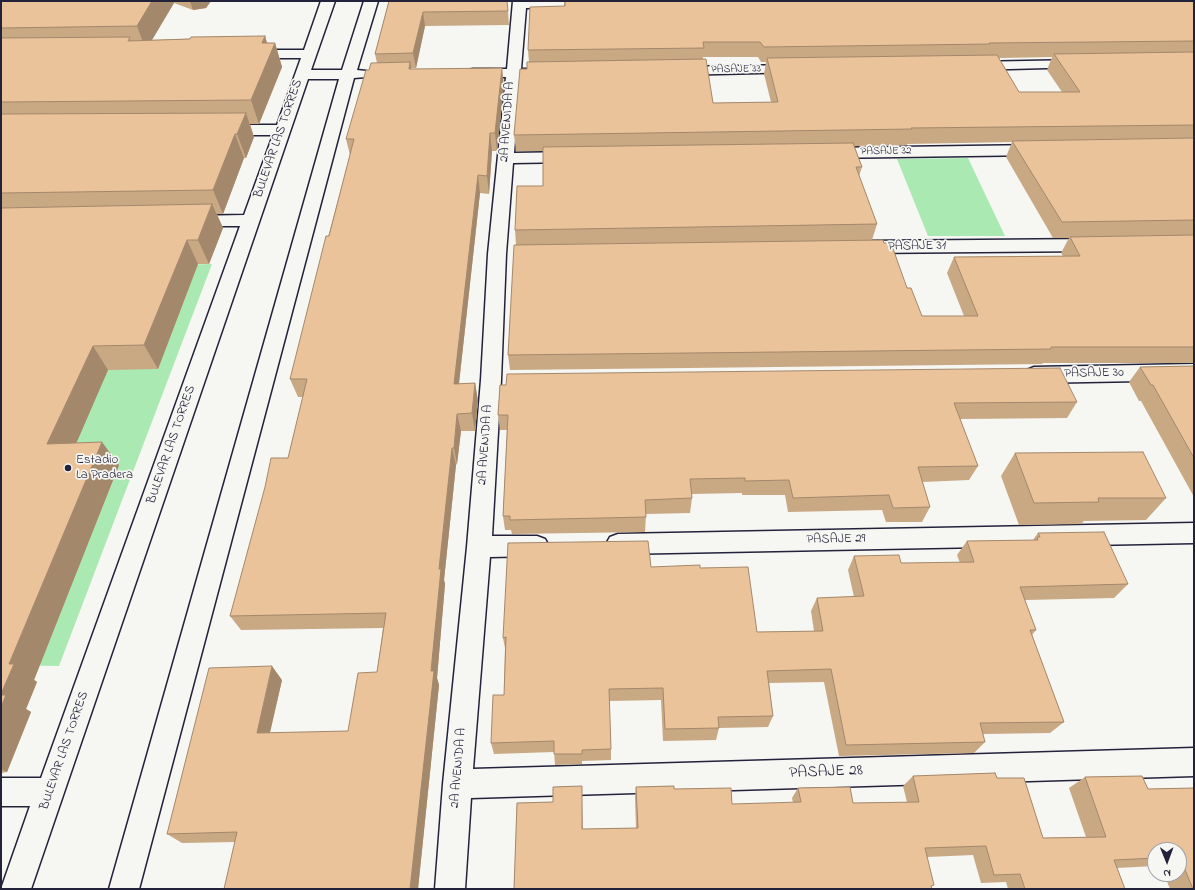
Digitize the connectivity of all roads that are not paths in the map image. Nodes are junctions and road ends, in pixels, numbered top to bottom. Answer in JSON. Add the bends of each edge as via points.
{"nodes":[{"id":1,"x":328,"y":1,"type":"edge"},
{"id":2,"x":370,"y":1,"type":"edge"},
{"id":3,"x":520,"y":2,"type":"edge"},
{"id":4,"x":606,"y":3,"type":"edge"},
{"id":5,"x":238,"y":54,"type":"edge"},
{"id":6,"x":309,"y":54,"type":"junction"},
{"id":7,"x":1091,"y":64,"type":"edge"},
{"id":8,"x":956,"y":66,"type":"edge"},
{"id":9,"x":806,"y":68,"type":"edge"},
{"id":10,"x":663,"y":71,"type":"edge"},
{"id":11,"x":560,"y":72,"type":"edge"},
{"id":12,"x":512,"y":73,"type":"junction"},
{"id":13,"x":348,"y":74,"type":"junction"},
{"id":14,"x":371,"y":74,"type":"edge"},
{"id":15,"x":457,"y":74,"type":"edge"},
{"id":16,"x":302,"y":75,"type":"junction"},
{"id":17,"x":204,"y":130,"type":"edge"},
{"id":18,"x":282,"y":130,"type":"junction"},
{"id":19,"x":1052,"y":150,"type":"edge"},
{"id":20,"x":814,"y":154,"type":"edge"},
{"id":21,"x":585,"y":157,"type":"edge"},
{"id":22,"x":506,"y":158,"type":"junction"},
{"id":23,"x":251,"y":220,"type":"junction"},
{"id":24,"x":173,"y":222,"type":"edge"},
{"id":25,"x":1110,"y":245,"type":"edge"},
{"id":26,"x":849,"y":248,"type":"edge"},
{"id":27,"x":1194,"y":372,"type":"edge"},
{"id":28,"x":1017,"y":375,"type":"edge"},
{"id":29,"x":1194,"y":533,"type":"edge"},
{"id":30,"x":597,"y":544,"type":"edge"},
{"id":31,"x":558,"y":545,"type":"edge"},
{"id":32,"x":479,"y":547,"type":"junction"},
{"id":33,"x":1194,"y":762,"type":"edge"},
{"id":34,"x":457,"y":784,"type":"junction"},
{"id":35,"x":1,"y":792,"type":"edge"},
{"id":36,"x":50,"y":792,"type":"junction"},
{"id":37,"x":16,"y":889,"type":"edge"},
{"id":38,"x":124,"y":889,"type":"edge"},
{"id":39,"x":450,"y":889,"type":"edge"}],
"edges":[{"from":1,"to":6,"type":"street","name":"BULEVAR LAS TORRES"},
{"from":2,"to":13,"type":"street"},
{"from":3,"to":4,"type":"street"},
{"from":3,"to":12,"type":"street","name":"2A AVENIDA A"},
{"from":5,"to":6,"type":"street"},
{"from":6,"to":16,"type":"street","name":"BULEVAR LAS TORRES"},
{"from":7,"to":8,"type":"street"},
{"from":9,"to":10,"type":"street","name":"PASAJE 33"},
{"from":11,"to":12,"type":"street"},
{"from":12,"to":15,"type":"street"},
{"from":12,"to":22,"type":"street","name":"2A AVENIDA A"},
{"from":13,"to":14,"type":"street"},
{"from":13,"to":16,"type":"street"},
{"from":13,"to":38,"type":"street"},
{"from":16,"to":18,"type":"street","name":"BULEVAR LAS TORRES"},
{"from":17,"to":18,"type":"street"},
{"from":18,"to":23,"type":"street","name":"BULEVAR LAS TORRES"},
{"from":19,"to":20,"type":"street","name":"PASAJE 32"},
{"from":21,"to":22,"type":"street"},
{"from":22,"to":32,"type":"street","name":"2A AVENIDA A","via":[[505,254],[499,380]]},
{"from":23,"to":24,"type":"street"},
{"from":23,"to":36,"type":"street","name":"BULEVAR LAS TORRES"},
{"from":25,"to":26,"type":"street","name":"PASAJE 31"},
{"from":27,"to":28,"type":"street","name":"PASAJE 30"},
{"from":29,"to":30,"type":"street","name":"PASAJE 29"},
{"from":31,"to":32,"type":"street"},
{"from":32,"to":34,"type":"street","name":"2A AVENIDA A"},
{"from":33,"to":34,"type":"street","name":"PASAJE 28"},
{"from":34,"to":39,"type":"street","name":"2A AVENIDA A"},
{"from":35,"to":36,"type":"street"},
{"from":36,"to":37,"type":"street","name":"BULEVAR LAS TORRES"}]}
